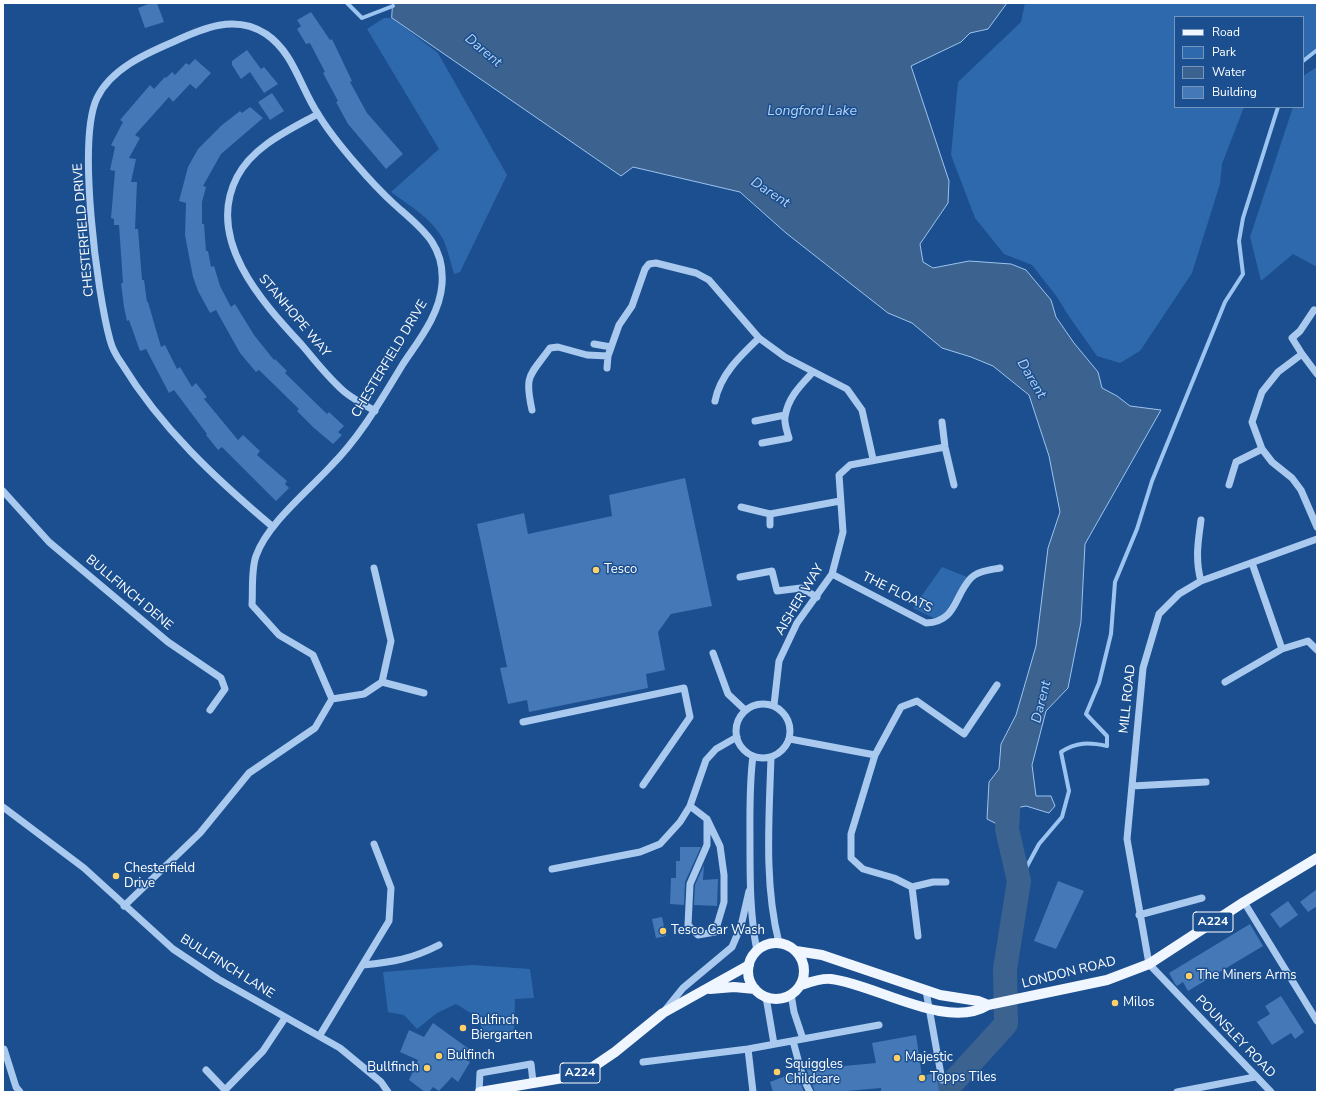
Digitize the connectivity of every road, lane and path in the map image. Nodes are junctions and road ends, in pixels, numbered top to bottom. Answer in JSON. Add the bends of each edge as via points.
{"nodes":[{"id":1,"x":318,"y":114,"type":"junction"},
{"id":2,"x":1314,"y":310,"type":"dead end"},
{"id":3,"x":759,"y":338,"type":"junction"},
{"id":4,"x":594,"y":344,"type":"dead end"},
{"id":5,"x":611,"y":347,"type":"junction"},
{"id":6,"x":1302,"y":354,"type":"junction"},
{"id":7,"x":608,"y":356,"type":"junction"},
{"id":8,"x":607,"y":368,"type":"dead end"},
{"id":9,"x":813,"y":372,"type":"junction"},
{"id":10,"x":1317,"y":374,"type":"edge"},
{"id":11,"x":715,"y":401,"type":"dead end"},
{"id":12,"x":532,"y":410,"type":"dead end"},
{"id":13,"x":375,"y":411,"type":"junction"},
{"id":14,"x":785,"y":415,"type":"junction"},
{"id":15,"x":755,"y":420,"type":"dead end"},
{"id":16,"x":942,"y":422,"type":"dead end"},
{"id":17,"x":762,"y":443,"type":"dead end"},
{"id":18,"x":945,"y":446,"type":"junction"},
{"id":19,"x":1262,"y":449,"type":"junction"},
{"id":20,"x":873,"y":459,"type":"junction"},
{"id":21,"x":954,"y":485,"type":"dead end"},
{"id":22,"x":1229,"y":485,"type":"dead end"},
{"id":23,"x":3,"y":491,"type":"edge"},
{"id":24,"x":840,"y":501,"type":"junction"},
{"id":25,"x":741,"y":506,"type":"dead end"},
{"id":26,"x":770,"y":514,"type":"junction"},
{"id":27,"x":1201,"y":520,"type":"dead end"},
{"id":28,"x":770,"y":525,"type":"dead end"},
{"id":29,"x":273,"y":526,"type":"junction"},
{"id":30,"x":1317,"y":527,"type":"edge"},
{"id":31,"x":1317,"y":539,"type":"edge"},
{"id":32,"x":1252,"y":563,"type":"junction"},
{"id":33,"x":374,"y":568,"type":"dead end"},
{"id":34,"x":1000,"y":568,"type":"dead end"},
{"id":35,"x":832,"y":574,"type":"junction"},
{"id":36,"x":740,"y":577,"type":"dead end"},
{"id":37,"x":1201,"y":581,"type":"junction"},
{"id":38,"x":817,"y":597,"type":"junction"},
{"id":39,"x":1282,"y":649,"type":"junction"},
{"id":40,"x":1317,"y":650,"type":"edge"},
{"id":41,"x":713,"y":653,"type":"dead end"},
{"id":42,"x":382,"y":682,"type":"junction"},
{"id":43,"x":1225,"y":682,"type":"dead end"},
{"id":44,"x":997,"y":685,"type":"dead end"},
{"id":45,"x":424,"y":693,"type":"dead end"},
{"id":46,"x":332,"y":699,"type":"junction"},
{"id":47,"x":774,"y":705,"type":"junction"},
{"id":48,"x":210,"y":710,"type":"dead end"},
{"id":49,"x":745,"y":710,"type":"junction"},
{"id":50,"x":523,"y":722,"type":"dead end"},
{"id":51,"x":736,"y":737,"type":"junction"},
{"id":52,"x":790,"y":739,"type":"junction"},
{"id":53,"x":875,"y":755,"type":"junction"},
{"id":54,"x":753,"y":756,"type":"junction"},
{"id":55,"x":771,"y":757,"type":"junction"},
{"id":56,"x":1206,"y":782,"type":"dead end"},
{"id":57,"x":643,"y":785,"type":"dead end"},
{"id":58,"x":1132,"y":786,"type":"junction"},
{"id":59,"x":690,"y":806,"type":"junction"},
{"id":60,"x":3,"y":807,"type":"edge"},
{"id":61,"x":707,"y":819,"type":"junction"},
{"id":62,"x":374,"y":844,"type":"dead end"},
{"id":63,"x":1317,"y":858,"type":"edge"},
{"id":64,"x":552,"y":869,"type":"dead end"},
{"id":65,"x":946,"y":882,"type":"dead end"},
{"id":66,"x":750,"y":883,"type":"junction"},
{"id":67,"x":912,"y":887,"type":"junction"},
{"id":68,"x":1202,"y":898,"type":"dead end"},
{"id":69,"x":1244,"y":902,"type":"junction"},
{"id":70,"x":124,"y":906,"type":"junction"},
{"id":71,"x":1140,"y":915,"type":"junction"},
{"id":72,"x":918,"y":936,"type":"dead end"},
{"id":73,"x":779,"y":944,"type":"junction"},
{"id":74,"x":439,"y":945,"type":"dead end"},
{"id":75,"x":757,"y":951,"type":"junction"},
{"id":76,"x":796,"y":951,"type":"junction"},
{"id":77,"x":749,"y":964,"type":"junction"},
{"id":78,"x":1149,"y":964,"type":"junction"},
{"id":79,"x":363,"y":965,"type":"junction"},
{"id":80,"x":801,"y":985,"type":"junction"},
{"id":81,"x":708,"y":989,"type":"junction"},
{"id":82,"x":755,"y":989,"type":"junction"},
{"id":83,"x":926,"y":990,"type":"junction"},
{"id":84,"x":791,"y":994,"type":"junction"},
{"id":85,"x":766,"y":997,"type":"junction"},
{"id":86,"x":991,"y":1005,"type":"junction"},
{"id":87,"x":929,"y":1009,"type":"junction"},
{"id":88,"x":663,"y":1013,"type":"junction"},
{"id":89,"x":285,"y":1018,"type":"junction"},
{"id":90,"x":1317,"y":1020,"type":"edge"},
{"id":91,"x":879,"y":1025,"type":"dead end"},
{"id":92,"x":320,"y":1035,"type":"junction"},
{"id":93,"x":803,"y":1039,"type":"junction"},
{"id":94,"x":793,"y":1041,"type":"junction"},
{"id":95,"x":774,"y":1044,"type":"junction"},
{"id":96,"x":4,"y":1049,"type":"edge"},
{"id":97,"x":748,"y":1049,"type":"junction"},
{"id":98,"x":643,"y":1062,"type":"dead end"},
{"id":99,"x":206,"y":1070,"type":"dead end"},
{"id":100,"x":1255,"y":1078,"type":"junction"},
{"id":101,"x":942,"y":1080,"type":"dead end"},
{"id":102,"x":531,"y":1086,"type":"edge"},
{"id":103,"x":20,"y":1092,"type":"edge"},
{"id":104,"x":388,"y":1092,"type":"edge"},
{"id":105,"x":479,"y":1092,"type":"edge"},
{"id":106,"x":754,"y":1092,"type":"edge"},
{"id":107,"x":810,"y":1092,"type":"edge"},
{"id":108,"x":1177,"y":1092,"type":"edge"},
{"id":109,"x":1271,"y":1092,"type":"edge"}],
"edges":[{"from":1,"to":13,"type":"street","name":"CHESTERFIELD DRIVE","via":[[354,162],[380,191],[430,238],[437,249],[441,264],[442,289],[434,315]]},
{"from":1,"to":13,"type":"street","name":"STANHOPE WAY","via":[[283,133],[245,164],[230,195],[228,230],[248,280],[276,317],[346,393]]},
{"from":1,"to":29,"type":"street","name":"CHESTERFIELD DRIVE","via":[[287,54],[278,43],[263,32],[225,23],[208,27],[164,46],[120,70],[95,101],[92,124],[89,165],[92,213],[102,302],[110,343],[143,395],[180,441]]},
{"from":2,"to":6,"type":"street","via":[[1292,338]]},
{"from":3,"to":5,"type":"street","via":[[708,280],[696,273],[656,263],[649,264],[644,269],[632,306],[620,325]]},
{"from":3,"to":9,"type":"street"},
{"from":3,"to":11,"type":"street","via":[[740,356],[717,388]]},
{"from":4,"to":5,"type":"street"},
{"from":5,"to":7,"type":"street"},
{"from":6,"to":10,"type":"street"},
{"from":6,"to":19,"type":"street","via":[[1278,372],[1262,392],[1252,422]]},
{"from":7,"to":8,"type":"street"},
{"from":7,"to":12,"type":"street","via":[[586,355],[558,347],[550,348],[528,378],[527,389]]},
{"from":9,"to":14,"type":"street","via":[[792,395]]},
{"from":9,"to":20,"type":"street","via":[[847,388],[862,410]]},
{"from":13,"to":29,"type":"street","name":"CHESTERFIELD DRIVE","via":[[334,464]]},
{"from":14,"to":15,"type":"street"},
{"from":14,"to":17,"type":"street","via":[[789,438]]},
{"from":16,"to":18,"type":"street"},
{"from":18,"to":20,"type":"street","name":"AISHER WAY"},
{"from":18,"to":21,"type":"street"},
{"from":19,"to":22,"type":"street","via":[[1236,462]]},
{"from":19,"to":30,"type":"street","via":[[1301,490]]},
{"from":20,"to":24,"type":"street","name":"AISHER WAY","via":[[850,465],[839,475]]},
{"from":23,"to":48,"type":"street","name":"BULLFINCH DENE","via":[[49,542],[168,642],[222,678],[225,689]]},
{"from":24,"to":26,"type":"street"},
{"from":24,"to":35,"type":"street","name":"AISHER WAY","via":[[843,532]]},
{"from":25,"to":26,"type":"street"},
{"from":26,"to":28,"type":"street"},
{"from":27,"to":37,"type":"street","via":[[1197,549]]},
{"from":29,"to":46,"type":"street","name":"CHESTERFIELD DRIVE","via":[[255,557],[252,605],[279,634],[313,655]]},
{"from":31,"to":32,"type":"street","name":"MILL ROAD"},
{"from":32,"to":37,"type":"street","name":"MILL ROAD"},
{"from":32,"to":39,"type":"street"},
{"from":33,"to":42,"type":"street","via":[[391,641]]},
{"from":34,"to":35,"type":"street","name":"THE FLOATS","via":[[985,571],[971,578],[945,619],[936,623],[926,623]]},
{"from":35,"to":38,"type":"street","name":"AISHER WAY"},
{"from":36,"to":38,"type":"street","via":[[772,571],[777,591],[801,588]]},
{"from":37,"to":58,"type":"street","name":"MILL ROAD","via":[[1179,594],[1159,614],[1142,668]]},
{"from":38,"to":47,"type":"street","name":"AISHER WAY","via":[[797,623],[778,661]]},
{"from":39,"to":40,"type":"street","via":[[1308,641]]},
{"from":39,"to":43,"type":"street"},
{"from":41,"to":49,"type":"street","via":[[728,694]]},
{"from":42,"to":45,"type":"street"},
{"from":42,"to":46,"type":"street","via":[[364,694]]},
{"from":44,"to":53,"type":"street","via":[[964,734],[917,701],[901,707]]},
{"from":46,"to":70,"type":"street","via":[[315,728],[249,773],[200,832]]},
{"from":47,"to":49,"type":"street","via":[[758,704]]},
{"from":47,"to":52,"type":"street","via":[[789,720]]},
{"from":49,"to":51,"type":"street","via":[[737,724]]},
{"from":50,"to":57,"type":"street","via":[[684,688],[690,717]]},
{"from":51,"to":54,"type":"street","via":[[741,747]]},
{"from":51,"to":59,"type":"street","via":[[716,749],[706,760]]},
{"from":52,"to":53,"type":"street"},
{"from":52,"to":55,"type":"street","via":[[784,749]]},
{"from":53,"to":67,"type":"street","via":[[851,834],[851,858],[863,869],[894,878]]},
{"from":54,"to":55,"type":"street"},
{"from":54,"to":66,"type":"street","via":[[750,782]]},
{"from":55,"to":73,"type":"street","via":[[770,890]]},
{"from":56,"to":58,"type":"street"},
{"from":58,"to":71,"type":"street","name":"MILL ROAD","via":[[1127,839]]},
{"from":59,"to":61,"type":"street"},
{"from":59,"to":64,"type":"street","via":[[680,822],[660,844],[640,852]]},
{"from":60,"to":70,"type":"street","name":"BULLFINCH LANE","via":[[84,868]]},
{"from":61,"to":61,"type":"street","via":[[720,846],[724,902],[715,932],[698,935],[688,925],[690,884],[707,845]]},
{"from":62,"to":79,"type":"street","via":[[391,888],[389,921]]},
{"from":63,"to":69,"type":"main road","name":"LONDON ROAD","number":"A224"},
{"from":65,"to":67,"type":"street"},
{"from":66,"to":75,"type":"street"},
{"from":66,"to":88,"type":"street","via":[[741,926],[732,947],[682,988]]},
{"from":67,"to":72,"type":"street"},
{"from":68,"to":71,"type":"street"},
{"from":69,"to":78,"type":"main road","name":"LONDON ROAD","number":"A224"},
{"from":69,"to":90,"type":"street"},
{"from":70,"to":89,"type":"street","name":"BULLFINCH LANE","via":[[173,949]]},
{"from":71,"to":78,"type":"street","name":"MILL ROAD"},
{"from":73,"to":75,"type":"main road","via":[[770,944]]},
{"from":73,"to":76,"type":"main road","name":"LONDON ROAD","number":"A224"},
{"from":74,"to":79,"type":"street","via":[[401,961]]},
{"from":75,"to":77,"type":"main road","number":"A224"},
{"from":76,"to":80,"type":"main road","via":[[804,968]]},
{"from":76,"to":83,"type":"main road","name":"LONDON ROAD","number":"A224","via":[[822,955]]},
{"from":77,"to":81,"type":"main road","number":"A224"},
{"from":77,"to":82,"type":"main road","via":[[750,977]]},
{"from":78,"to":86,"type":"main road","name":"LONDON ROAD","number":"A224","via":[[1107,980]]},
{"from":78,"to":100,"type":"street","name":"POUNSLEY ROAD"},
{"from":79,"to":92,"type":"street"},
{"from":80,"to":84,"type":"main road"},
{"from":80,"to":87,"type":"main road","name":"LONDON ROAD","number":"A224","via":[[830,979]]},
{"from":81,"to":82,"type":"main road","number":"A224"},
{"from":81,"to":88,"type":"main road","number":"A224"},
{"from":82,"to":85,"type":"main road"},
{"from":83,"to":86,"type":"main road","name":"LONDON ROAD","number":"A224"},
{"from":83,"to":87,"type":"street"},
{"from":84,"to":85,"type":"main road","via":[[781,998]]},
{"from":84,"to":93,"type":"street"},
{"from":85,"to":95,"type":"street"},
{"from":86,"to":87,"type":"main road","name":"LONDON ROAD","number":"A224","via":[[969,1012]]},
{"from":87,"to":101,"type":"street"},
{"from":88,"to":102,"type":"main road","number":"A224","via":[[590,1069]]},
{"from":89,"to":92,"type":"street","name":"BULLFINCH LANE"},
{"from":89,"to":99,"type":"street","via":[[263,1050],[225,1090]]},
{"from":91,"to":93,"type":"street"},
{"from":92,"to":104,"type":"street","name":"BULLFINCH LANE","via":[[356,1060],[381,1082]]},
{"from":93,"to":94,"type":"street"},
{"from":94,"to":95,"type":"street"},
{"from":94,"to":107,"type":"street","via":[[803,1078]]},
{"from":95,"to":97,"type":"street"},
{"from":96,"to":103,"type":"street","via":[[16,1087]]},
{"from":97,"to":98,"type":"street"},
{"from":97,"to":106,"type":"street"},
{"from":100,"to":108,"type":"street"},
{"from":100,"to":109,"type":"street","name":"POUNSLEY ROAD"},
{"from":102,"to":105,"type":"main road","number":"A224"},
{"from":102,"to":105,"type":"street","via":[[531,1064],[480,1073]]}]}
